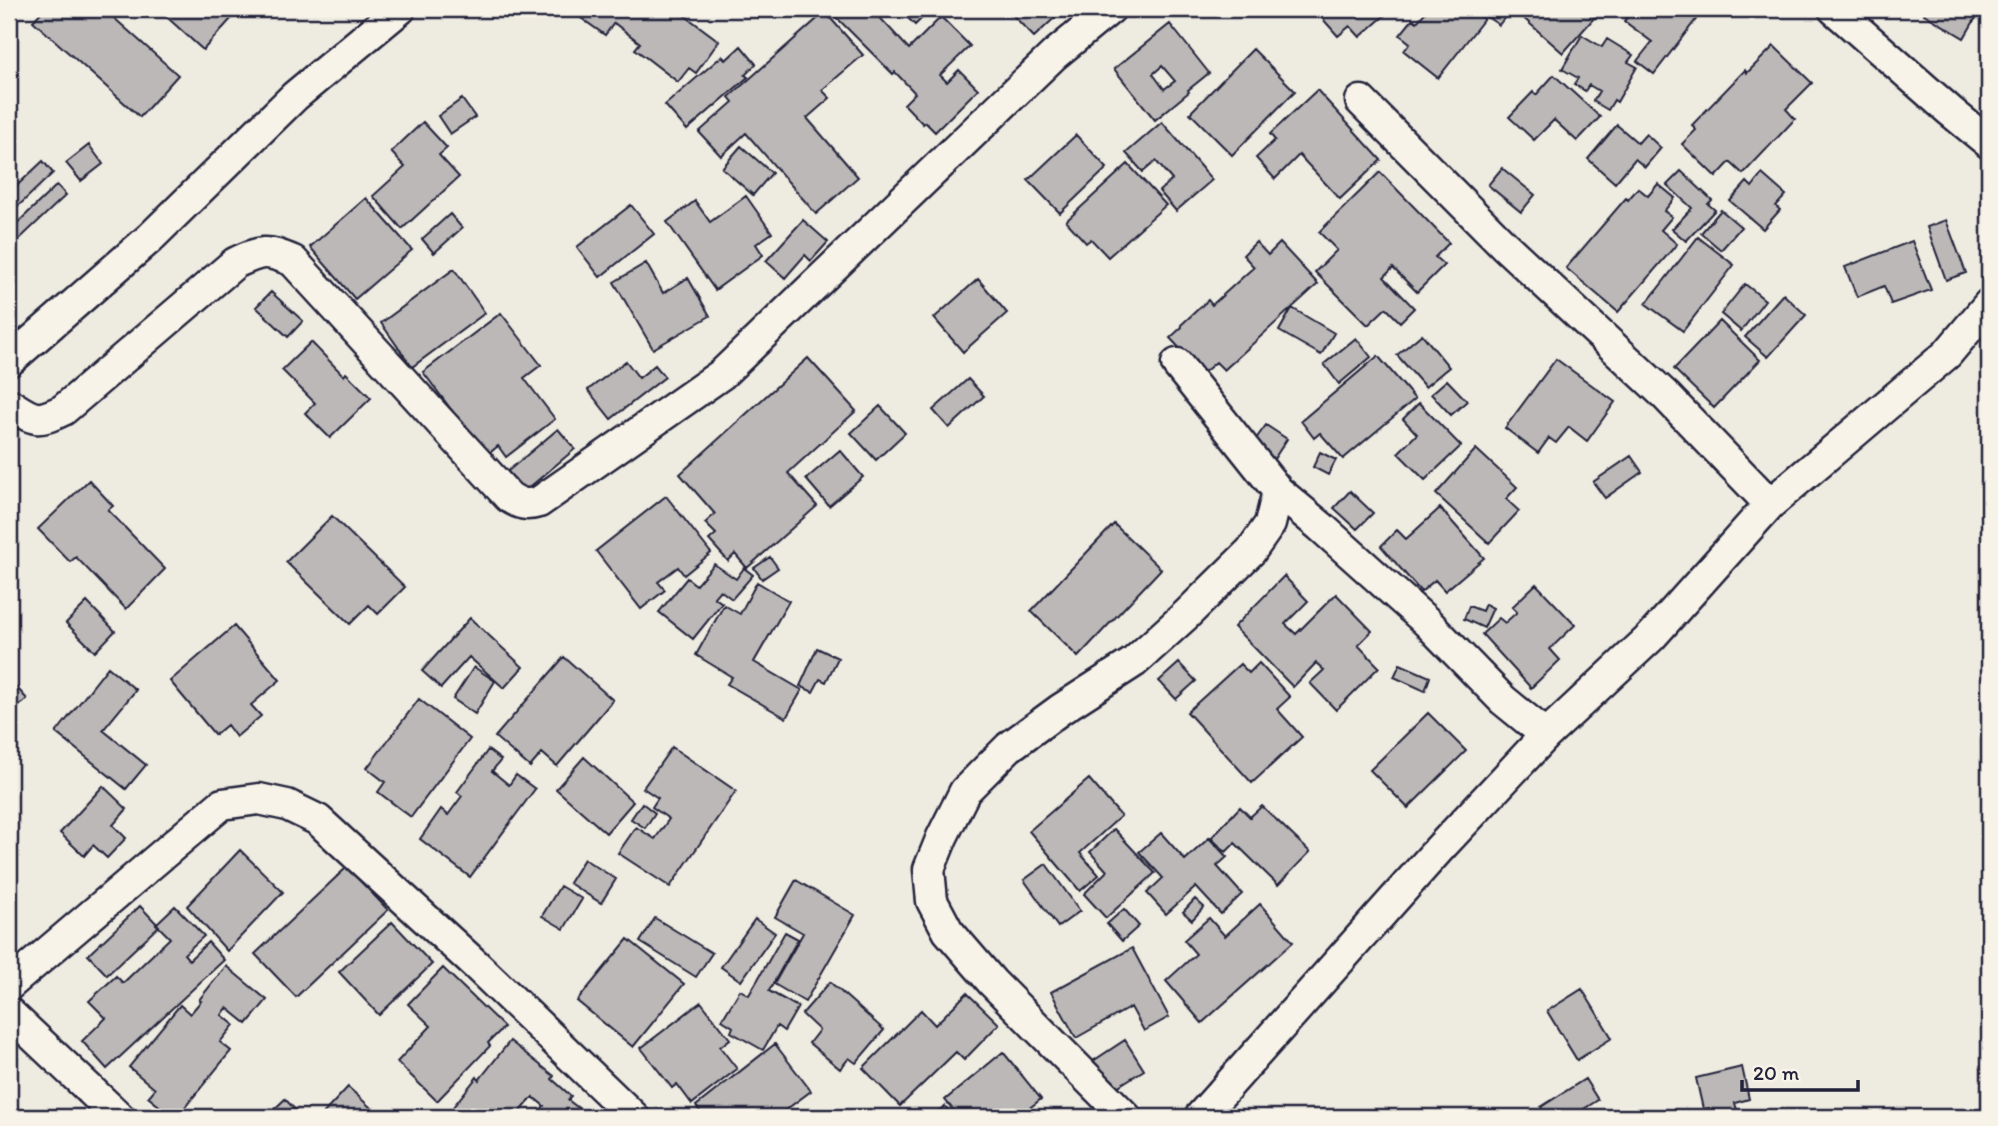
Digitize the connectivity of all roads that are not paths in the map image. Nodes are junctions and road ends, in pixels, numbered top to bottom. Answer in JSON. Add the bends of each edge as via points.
{"nodes":[{"id":1,"x":400,"y":9,"type":"edge"},
{"id":2,"x":1110,"y":9,"type":"edge"},
{"id":3,"x":1834,"y":9,"type":"edge"},
{"id":4,"x":1361,"y":100,"type":"dead end"},
{"id":5,"x":1989,"y":143,"type":"edge"},
{"id":6,"x":1989,"y":304,"type":"edge"},
{"id":7,"x":9,"y":361,"type":"edge"},
{"id":8,"x":1177,"y":364,"type":"dead end"},
{"id":9,"x":9,"y":404,"type":"edge"},
{"id":10,"x":1278,"y":491,"type":"junction"},
{"id":11,"x":1770,"y":504,"type":"junction"},
{"id":12,"x":1546,"y":735,"type":"junction"},
{"id":13,"x":9,"y":985,"type":"edge"},
{"id":14,"x":9,"y":1013,"type":"edge"},
{"id":15,"x":119,"y":1117,"type":"edge"},
{"id":16,"x":634,"y":1117,"type":"edge"},
{"id":17,"x":1126,"y":1117,"type":"edge"},
{"id":18,"x":1200,"y":1117,"type":"edge"}],
"edges":[{"from":1,"to":7,"type":"street","via":[[295,96],[150,238]]},
{"from":2,"to":9,"type":"street","via":[[1054,55],[722,374],[539,502],[528,505],[509,497],[293,261],[275,253],[258,253],[235,263],[64,410],[32,419]]},
{"from":3,"to":5,"type":"street"},
{"from":4,"to":11,"type":"street","via":[[1505,246],[1667,396]]},
{"from":6,"to":11,"type":"street","via":[[1947,354]]},
{"from":8,"to":10,"type":"street"},
{"from":10,"to":12,"type":"street"},
{"from":10,"to":17,"type":"street","via":[[1270,524],[1251,551],[1186,615],[1134,662],[1009,747],[965,791],[929,869],[932,901],[948,931]]},
{"from":11,"to":12,"type":"street","via":[[1651,637]]},
{"from":12,"to":18,"type":"street"},
{"from":13,"to":16,"type":"street","via":[[222,804],[259,799],[287,805],[318,820]]},
{"from":14,"to":15,"type":"street"}]}
